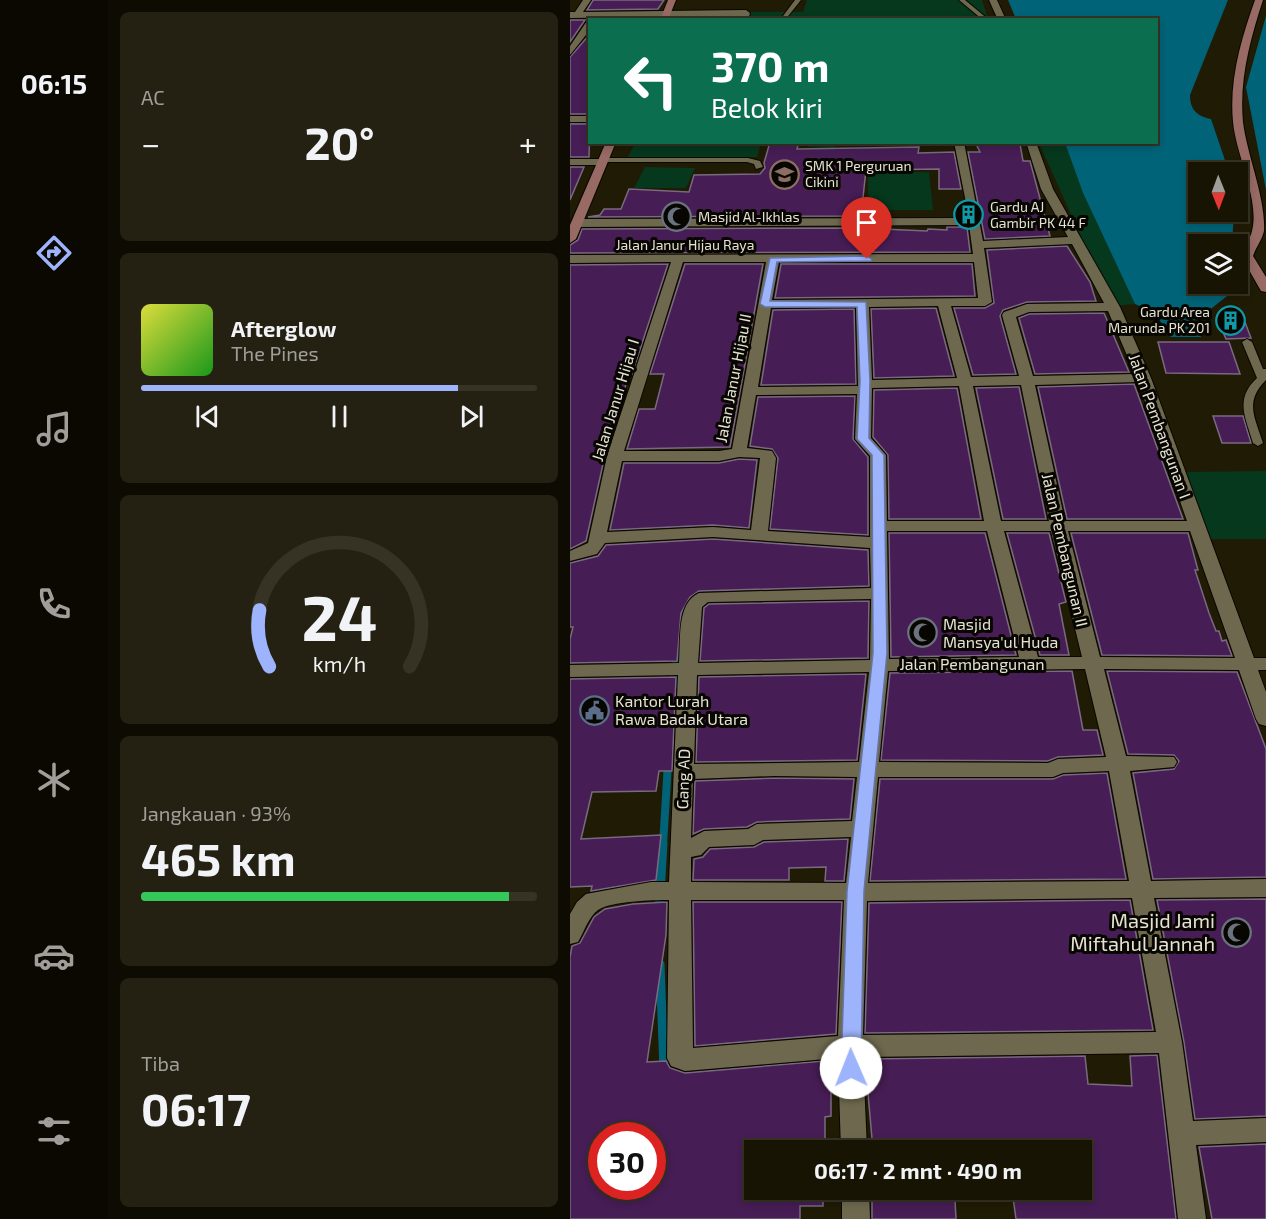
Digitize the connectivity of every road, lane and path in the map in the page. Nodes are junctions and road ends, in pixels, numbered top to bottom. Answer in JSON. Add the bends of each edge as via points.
{"nodes":[{"id":1,"x":586,"y":0,"type":"edge"},
{"id":2,"x":672,"y":0,"type":"edge"},
{"id":3,"x":798,"y":0,"type":"edge"},
{"id":4,"x":962,"y":0,"type":"edge"},
{"id":5,"x":993,"y":0,"type":"edge"},
{"id":6,"x":1259,"y":0,"type":"edge"},
{"id":7,"x":573,"y":15,"type":"edge"},
{"id":8,"x":665,"y":17,"type":"edge"},
{"id":9,"x":588,"y":18,"type":"edge"},
{"id":10,"x":628,"y":18,"type":"edge"},
{"id":11,"x":745,"y":18,"type":"edge"},
{"id":12,"x":784,"y":18,"type":"edge"},
{"id":13,"x":984,"y":18,"type":"edge"},
{"id":14,"x":1001,"y":18,"type":"edge"},
{"id":15,"x":588,"y":25,"type":"edge"},
{"id":16,"x":570,"y":34,"type":"edge"},
{"id":17,"x":582,"y":34,"type":"junction"},
{"id":18,"x":570,"y":52,"type":"edge"},
{"id":19,"x":570,"y":119,"type":"edge"},
{"id":20,"x":588,"y":119,"type":"edge"},
{"id":21,"x":570,"y":129,"type":"edge"},
{"id":22,"x":588,"y":129,"type":"edge"},
{"id":23,"x":610,"y":144,"type":"edge"},
{"id":24,"x":959,"y":144,"type":"edge"},
{"id":25,"x":1032,"y":144,"type":"edge"},
{"id":26,"x":602,"y":161,"type":"junction"},
{"id":27,"x":570,"y":162,"type":"edge"},
{"id":28,"x":759,"y":167,"type":"dead end"},
{"id":29,"x":974,"y":221,"type":"junction"},
{"id":30,"x":577,"y":223,"type":"junction"},
{"id":31,"x":570,"y":239,"type":"edge"},
{"id":32,"x":1075,"y":240,"type":"junction"},
{"id":33,"x":979,"y":251,"type":"junction"},
{"id":34,"x":570,"y":259,"type":"edge"},
{"id":35,"x":678,"y":260,"type":"junction"},
{"id":36,"x":773,"y":260,"type":"junction"},
{"id":37,"x":1266,"y":288,"type":"edge"},
{"id":38,"x":944,"y":303,"type":"junction"},
{"id":39,"x":765,"y":304,"type":"junction"},
{"id":40,"x":862,"y":304,"type":"junction"},
{"id":41,"x":1113,"y":307,"type":"junction"},
{"id":42,"x":1247,"y":342,"type":"dead end"},
{"id":43,"x":1262,"y":372,"type":"edge"},
{"id":44,"x":1144,"y":378,"type":"junction"},
{"id":45,"x":965,"y":381,"type":"junction"},
{"id":46,"x":1027,"y":381,"type":"junction"},
{"id":47,"x":865,"y":387,"type":"junction"},
{"id":48,"x":748,"y":391,"type":"junction"},
{"id":49,"x":1258,"y":443,"type":"dead end"},
{"id":50,"x":739,"y":452,"type":"junction"},
{"id":51,"x":615,"y":456,"type":"junction"},
{"id":52,"x":994,"y":525,"type":"junction"},
{"id":53,"x":1058,"y":526,"type":"junction"},
{"id":54,"x":1197,"y":526,"type":"junction"},
{"id":55,"x":879,"y":534,"type":"junction"},
{"id":56,"x":759,"y":536,"type":"junction"},
{"id":57,"x":594,"y":544,"type":"junction"},
{"id":58,"x":570,"y":556,"type":"edge"},
{"id":59,"x":879,"y":593,"type":"junction"},
{"id":60,"x":1030,"y":663,"type":"junction"},
{"id":61,"x":1092,"y":663,"type":"junction"},
{"id":62,"x":1246,"y":663,"type":"junction"},
{"id":63,"x":1266,"y":664,"type":"edge"},
{"id":64,"x":878,"y":667,"type":"junction"},
{"id":65,"x":676,"y":668,"type":"junction"},
{"id":66,"x":570,"y":671,"type":"edge"},
{"id":67,"x":1266,"y":719,"type":"edge"},
{"id":68,"x":1167,"y":762,"type":"dead end"},
{"id":69,"x":1119,"y":764,"type":"junction"},
{"id":70,"x":867,"y":770,"type":"junction"},
{"id":71,"x":682,"y":772,"type":"junction"},
{"id":72,"x":864,"y":829,"type":"junction"},
{"id":73,"x":680,"y":850,"type":"junction"},
{"id":74,"x":1266,"y":888,"type":"edge"},
{"id":75,"x":1144,"y":890,"type":"junction"},
{"id":76,"x":667,"y":891,"type":"junction"},
{"id":77,"x":856,"y":891,"type":"junction"},
{"id":78,"x":570,"y":935,"type":"edge"},
{"id":79,"x":1170,"y":1042,"type":"junction"},
{"id":80,"x":850,"y":1046,"type":"junction"},
{"id":81,"x":1266,"y":1130,"type":"edge"},
{"id":82,"x":1181,"y":1134,"type":"junction"},
{"id":83,"x":854,"y":1140,"type":"edge"},
{"id":84,"x":856,"y":1200,"type":"edge"},
{"id":85,"x":856,"y":1219,"type":"edge"},
{"id":86,"x":1192,"y":1219,"type":"edge"}],
"edges":[{"from":1,"to":7,"type":"street"},
{"from":2,"to":8,"type":"street"},
{"from":3,"to":12,"type":"lane"},
{"from":4,"to":13,"type":"lane"},
{"from":5,"to":14,"type":"street"},
{"from":6,"to":37,"type":"street","via":[[1248,30],[1235,97],[1259,224],[1257,238],[1247,256]]},
{"from":7,"to":9,"type":"street"},
{"from":8,"to":10,"type":"street"},
{"from":8,"to":11,"type":"street","via":[[742,13],[746,14]]},
{"from":15,"to":17,"type":"street"},
{"from":16,"to":17,"type":"street"},
{"from":17,"to":18,"type":"street"},
{"from":19,"to":20,"type":"street"},
{"from":21,"to":22,"type":"street"},
{"from":23,"to":26,"type":"street"},
{"from":24,"to":29,"type":"street"},
{"from":25,"to":32,"type":"street","name":"Jalan Pembangunan I","via":[[1047,189]]},
{"from":26,"to":27,"type":"street"},
{"from":26,"to":28,"type":"lane","via":[[748,160]]},
{"from":26,"to":30,"type":"street"},
{"from":29,"to":30,"type":"street"},
{"from":29,"to":33,"type":"street"},
{"from":30,"to":31,"type":"street"},
{"from":32,"to":33,"type":"street","name":"Jalan Janur Hijau Raya"},
{"from":32,"to":41,"type":"street","name":"Jalan Pembangunan I"},
{"from":33,"to":36,"type":"street","name":"Jalan Janur Hijau Raya"},
{"from":33,"to":38,"type":"street","via":[[985,302]]},
{"from":34,"to":35,"type":"street","name":"Jalan Janur Hijau Raya"},
{"from":35,"to":36,"type":"street","name":"Jalan Janur Hijau Raya"},
{"from":35,"to":51,"type":"street","name":"Jalan Janur Hijau I"},
{"from":36,"to":39,"type":"street","name":"Jalan Janur Hijau II"},
{"from":38,"to":40,"type":"street"},
{"from":38,"to":45,"type":"street"},
{"from":39,"to":40,"type":"street"},
{"from":39,"to":48,"type":"street","name":"Jalan Janur Hijau II"},
{"from":40,"to":47,"type":"street"},
{"from":41,"to":44,"type":"street","name":"Jalan Pembangunan I"},
{"from":41,"to":46,"type":"street","name":"Jalan Pembangunan II","via":[[1027,308],[1010,312]]},
{"from":42,"to":43,"type":"lane"},
{"from":43,"to":49,"type":"lane","via":[[1262,379],[1250,387],[1246,401]]},
{"from":44,"to":46,"type":"street"},
{"from":44,"to":54,"type":"street","name":"Jalan Pembangunan I"},
{"from":45,"to":46,"type":"street"},
{"from":45,"to":47,"type":"street"},
{"from":45,"to":52,"type":"street"},
{"from":46,"to":53,"type":"street","name":"Jalan Pembangunan II"},
{"from":47,"to":48,"type":"street"},
{"from":47,"to":55,"type":"street","via":[[863,439],[878,455]]},
{"from":48,"to":50,"type":"street","name":"Jalan Janur Hijau II"},
{"from":50,"to":51,"type":"street","name":"Jalan Janur Hijau II","via":[[719,456]]},
{"from":50,"to":56,"type":"street","via":[[767,454],[768,458]]},
{"from":51,"to":57,"type":"street","name":"Jalan Janur Hijau I"},
{"from":52,"to":53,"type":"street"},
{"from":52,"to":55,"type":"street"},
{"from":52,"to":60,"type":"street"},
{"from":53,"to":54,"type":"street"},
{"from":53,"to":61,"type":"street","name":"Jalan Pembangunan II"},
{"from":54,"to":62,"type":"street","name":"Jalan Pembangunan I"},
{"from":55,"to":56,"type":"street"},
{"from":55,"to":59,"type":"street"},
{"from":56,"to":57,"type":"street","via":[[713,532]]},
{"from":57,"to":58,"type":"street"},
{"from":59,"to":64,"type":"street"},
{"from":59,"to":65,"type":"street","name":"Gang AD","via":[[705,597],[693,607]]},
{"from":60,"to":61,"type":"street","name":"Jalan Pembangunan"},
{"from":60,"to":64,"type":"street","name":"Jalan Pembangunan"},
{"from":61,"to":62,"type":"street","name":"Jalan Pembangunan"},
{"from":61,"to":69,"type":"street","name":"Jalan Pembangunan II"},
{"from":62,"to":63,"type":"street","name":"Jalan Pembangunan"},
{"from":62,"to":67,"type":"street","name":"Jalan Pembangunan I"},
{"from":64,"to":65,"type":"street","name":"Jalan Pembangunan"},
{"from":64,"to":70,"type":"street"},
{"from":65,"to":66,"type":"street","name":"Jalan Pembangunan"},
{"from":65,"to":71,"type":"street","name":"Gang AD"},
{"from":68,"to":69,"type":"street"},
{"from":69,"to":70,"type":"street","via":[[1058,766],[1053,770]]},
{"from":69,"to":75,"type":"street","name":"Jalan Pembangunan II"},
{"from":70,"to":71,"type":"street"},
{"from":70,"to":72,"type":"street"},
{"from":71,"to":73,"type":"street","name":"Gang AD"},
{"from":72,"to":73,"type":"street","via":[[757,832],[754,837],[704,839],[693,849]]},
{"from":72,"to":77,"type":"street"},
{"from":73,"to":76,"type":"street","name":"Gang AD"},
{"from":74,"to":75,"type":"street"},
{"from":75,"to":77,"type":"street"},
{"from":75,"to":79,"type":"street","name":"Jalan Pembangunan II"},
{"from":76,"to":77,"type":"street"},
{"from":76,"to":78,"type":"street","via":[[594,900]]},
{"from":76,"to":80,"type":"street","name":"Gang AD","via":[[680,1058]]},
{"from":77,"to":80,"type":"street"},
{"from":79,"to":80,"type":"street"},
{"from":79,"to":82,"type":"street","name":"Jalan Pembangunan II"},
{"from":80,"to":83,"type":"street"},
{"from":81,"to":82,"type":"street"},
{"from":82,"to":86,"type":"street","name":"Jalan Pembangunan II"},
{"from":84,"to":85,"type":"street"}]}
